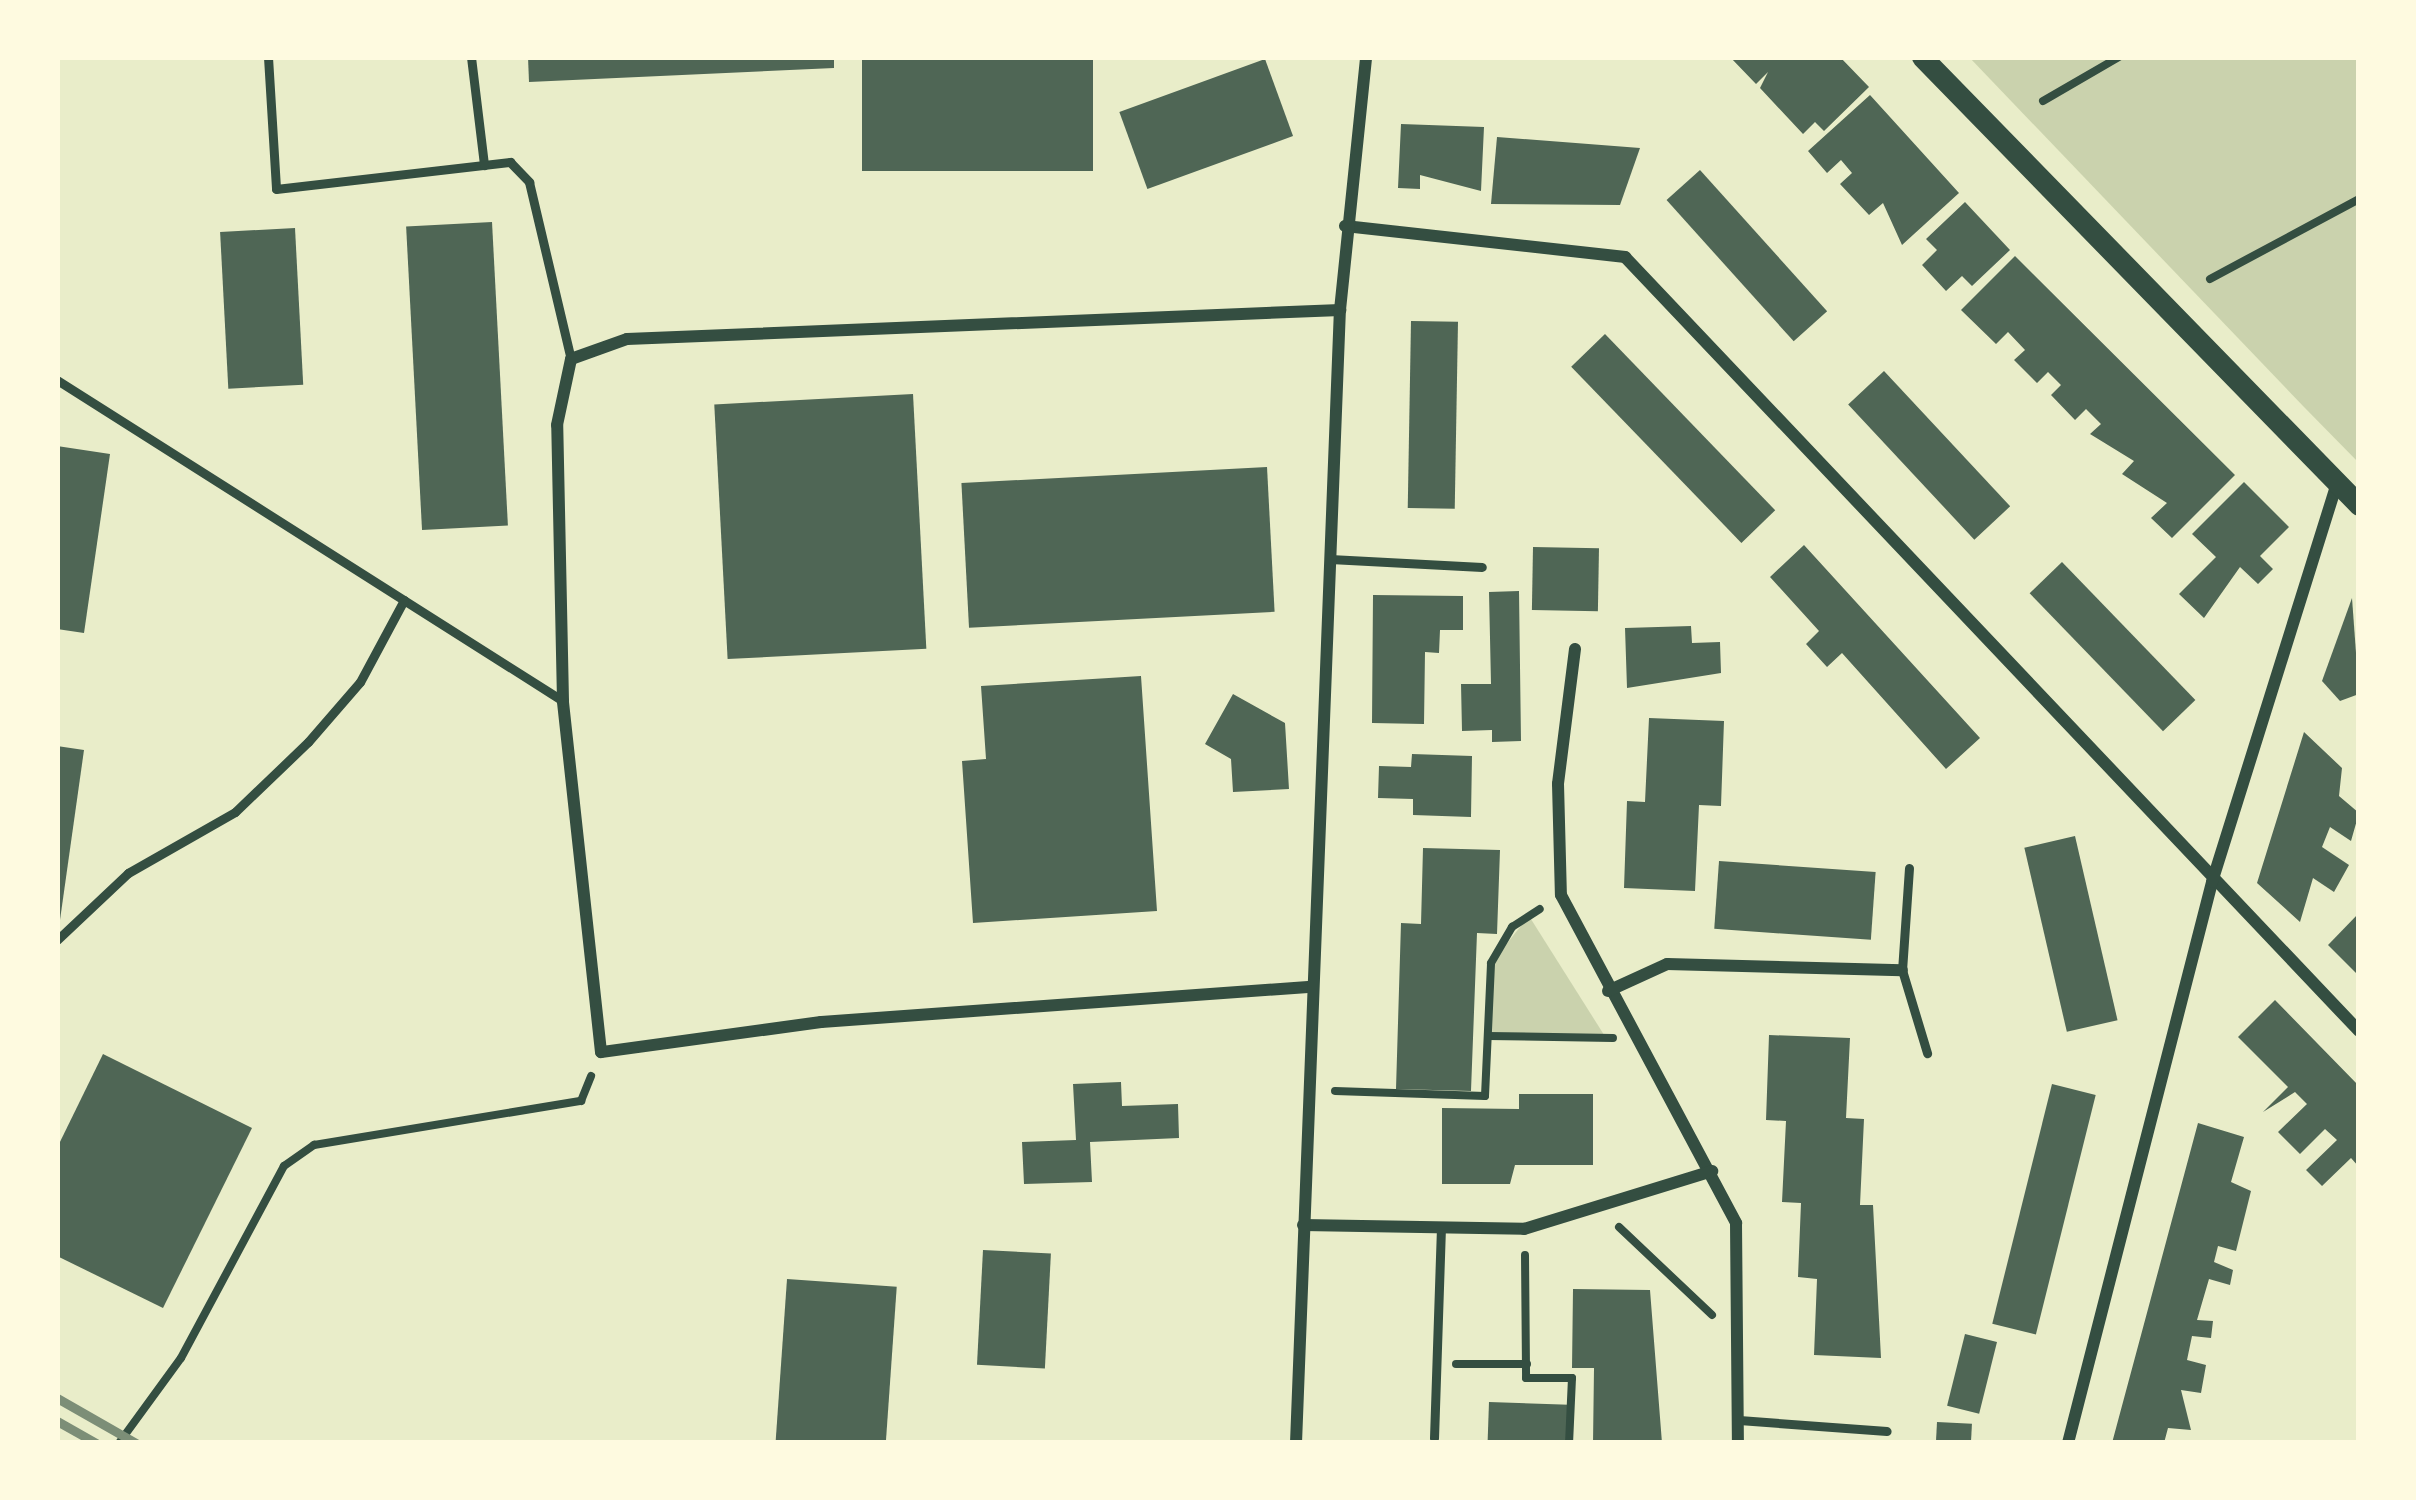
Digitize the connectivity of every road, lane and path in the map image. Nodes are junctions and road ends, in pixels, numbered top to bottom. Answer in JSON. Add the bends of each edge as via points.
{"nodes":[{"id":1,"x":268,"y":57,"type":"edge"},
{"id":2,"x":470,"y":57,"type":"edge"},
{"id":3,"x":1366,"y":57,"type":"edge"},
{"id":4,"x":1922,"y":57,"type":"edge"},
{"id":5,"x":2119,"y":57,"type":"edge"},
{"id":6,"x":2043,"y":101,"type":"dead end"},
{"id":7,"x":484,"y":165,"type":"junction"},
{"id":8,"x":2359,"y":200,"type":"edge"},
{"id":9,"x":1345,"y":226,"type":"junction"},
{"id":10,"x":2210,"y":279,"type":"dead end"},
{"id":11,"x":1340,"y":310,"type":"junction"},
{"id":12,"x":571,"y":359,"type":"junction"},
{"id":13,"x":57,"y":380,"type":"edge"},
{"id":14,"x":2337,"y":483,"type":"junction"},
{"id":15,"x":2359,"y":505,"type":"edge"},
{"id":16,"x":1330,"y":560,"type":"junction"},
{"id":17,"x":1482,"y":567,"type":"dead end"},
{"id":18,"x":404,"y":600,"type":"junction"},
{"id":19,"x":1575,"y":650,"type":"dead end"},
{"id":20,"x":563,"y":700,"type":"junction"},
{"id":21,"x":1909,"y":868,"type":"dead end"},
{"id":22,"x":2212,"y":882,"type":"junction"},
{"id":23,"x":1562,"y":895,"type":"junction"},
{"id":24,"x":57,"y":940,"type":"edge"},
{"id":25,"x":1902,"y":970,"type":"junction"},
{"id":26,"x":1308,"y":987,"type":"junction"},
{"id":27,"x":1608,"y":991,"type":"junction"},
{"id":28,"x":2359,"y":1031,"type":"edge"},
{"id":29,"x":1488,"y":1036,"type":"junction"},
{"id":30,"x":1634,"y":1036,"type":"junction"},
{"id":31,"x":602,"y":1052,"type":"junction"},
{"id":32,"x":1927,"y":1053,"type":"dead end"},
{"id":33,"x":1306,"y":1090,"type":"junction"},
{"id":34,"x":1712,"y":1171,"type":"junction"},
{"id":35,"x":1604,"y":1206,"type":"junction"},
{"id":36,"x":1303,"y":1225,"type":"junction"},
{"id":37,"x":1524,"y":1229,"type":"junction"},
{"id":38,"x":1441,"y":1230,"type":"junction"},
{"id":39,"x":1742,"y":1331,"type":"junction"},
{"id":40,"x":1437,"y":1364,"type":"junction"},
{"id":41,"x":1527,"y":1364,"type":"junction"},
{"id":42,"x":1739,"y":1420,"type":"junction"},
{"id":43,"x":1887,"y":1431,"type":"dead end"},
{"id":44,"x":1434,"y":1438,"type":"dead end"},
{"id":45,"x":119,"y":1443,"type":"edge"},
{"id":46,"x":1296,"y":1443,"type":"edge"},
{"id":47,"x":1569,"y":1443,"type":"edge"},
{"id":48,"x":1738,"y":1443,"type":"edge"},
{"id":49,"x":2068,"y":1443,"type":"edge"}],
"edges":[{"from":1,"to":7,"type":"lane","via":[[276,189]]},
{"from":2,"to":7,"type":"lane"},
{"from":3,"to":9,"type":"street"},
{"from":4,"to":14,"type":"street"},
{"from":5,"to":6,"type":"path"},
{"from":7,"to":12,"type":"lane","via":[[510,162],[529,182]]},
{"from":8,"to":10,"type":"path"},
{"from":9,"to":11,"type":"street"},
{"from":9,"to":22,"type":"street","via":[[1625,257]]},
{"from":11,"to":12,"type":"street","via":[[627,339]]},
{"from":11,"to":16,"type":"street"},
{"from":12,"to":20,"type":"street","via":[[557,425]]},
{"from":13,"to":18,"type":"lane"},
{"from":14,"to":15,"type":"street"},
{"from":14,"to":22,"type":"street"},
{"from":16,"to":17,"type":"lane"},
{"from":16,"to":26,"type":"street"},
{"from":18,"to":20,"type":"lane"},
{"from":18,"to":24,"type":"lane","via":[[360,682],[308,742],[236,812],[128,873]]},
{"from":19,"to":23,"type":"street","via":[[1558,784]]},
{"from":20,"to":31,"type":"street"},
{"from":21,"to":25,"type":"lane"},
{"from":22,"to":28,"type":"street"},
{"from":22,"to":49,"type":"street"},
{"from":23,"to":27,"type":"street"},
{"from":23,"to":29,"type":"path","via":[[1513,927],[1492,963]]},
{"from":25,"to":27,"type":"street","via":[[1667,964]]},
{"from":25,"to":32,"type":"lane"},
{"from":26,"to":31,"type":"street","via":[[821,1022]]},
{"from":26,"to":33,"type":"street"},
{"from":27,"to":30,"type":"street"},
{"from":29,"to":30,"type":"path"},
{"from":29,"to":33,"type":"path","via":[[1485,1096]]},
{"from":30,"to":34,"type":"street"},
{"from":31,"to":45,"type":"path","via":[[581,1101],[314,1145],[284,1166],[169,1372]]},
{"from":33,"to":36,"type":"street"},
{"from":34,"to":35,"type":"street"},
{"from":34,"to":39,"type":"street","via":[[1743,1259]]},
{"from":35,"to":37,"type":"street"},
{"from":35,"to":39,"type":"path","via":[[1631,1244]]},
{"from":36,"to":38,"type":"street"},
{"from":36,"to":46,"type":"street"},
{"from":37,"to":38,"type":"street"},
{"from":37,"to":41,"type":"path"},
{"from":38,"to":40,"type":"lane"},
{"from":39,"to":42,"type":"street"},
{"from":40,"to":41,"type":"path"},
{"from":40,"to":44,"type":"lane"},
{"from":41,"to":47,"type":"path","via":[[1526,1378],[1572,1378]]},
{"from":42,"to":43,"type":"lane"},
{"from":42,"to":48,"type":"street"}]}
